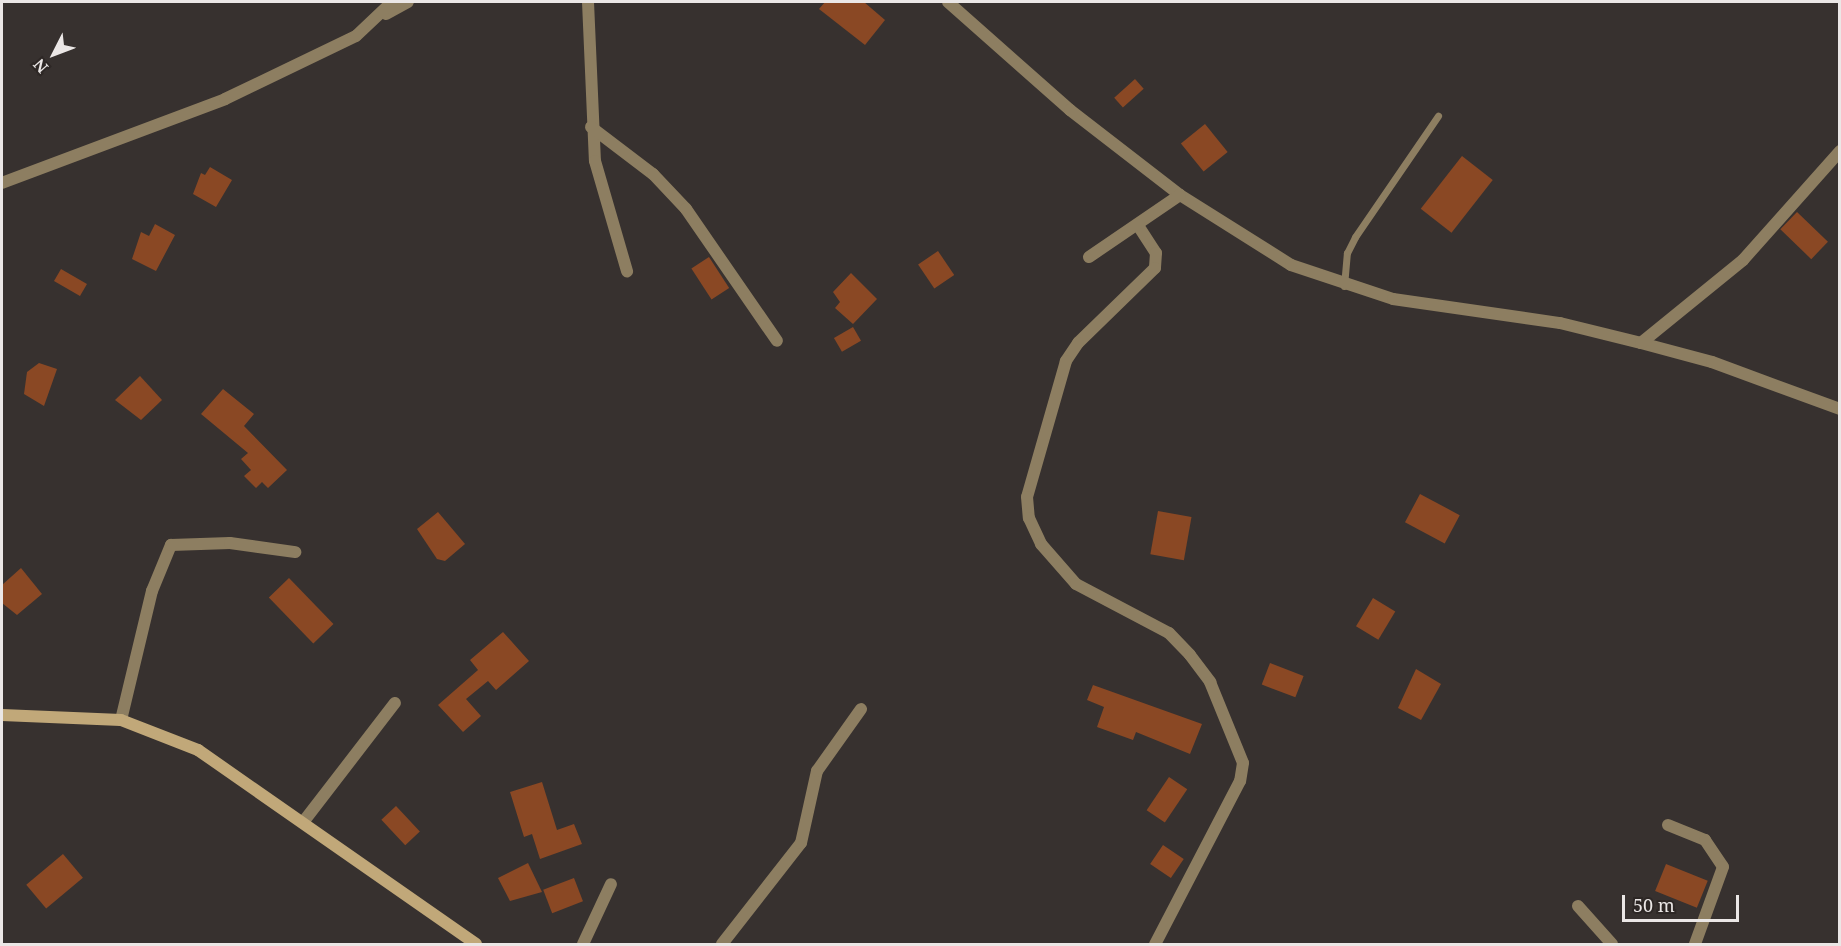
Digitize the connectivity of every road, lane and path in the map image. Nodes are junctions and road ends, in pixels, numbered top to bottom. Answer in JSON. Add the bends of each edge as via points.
{"nodes":[{"id":1,"x":392,"y":2,"type":"edge"},
{"id":2,"x":408,"y":2,"type":"edge"},
{"id":3,"x":588,"y":2,"type":"edge"},
{"id":4,"x":948,"y":2,"type":"edge"},
{"id":5,"x":377,"y":18,"type":"junction"},
{"id":6,"x":1438,"y":116,"type":"dead end"},
{"id":7,"x":591,"y":127,"type":"junction"},
{"id":8,"x":1839,"y":151,"type":"edge"},
{"id":9,"x":2,"y":183,"type":"edge"},
{"id":10,"x":1180,"y":195,"type":"junction"},
{"id":11,"x":1139,"y":227,"type":"junction"},
{"id":12,"x":1089,"y":257,"type":"dead end"},
{"id":13,"x":627,"y":271,"type":"dead end"},
{"id":14,"x":1344,"y":285,"type":"junction"},
{"id":15,"x":777,"y":341,"type":"dead end"},
{"id":16,"x":1641,"y":343,"type":"junction"},
{"id":17,"x":1839,"y":409,"type":"edge"},
{"id":18,"x":295,"y":552,"type":"dead end"},
{"id":19,"x":395,"y":703,"type":"dead end"},
{"id":20,"x":861,"y":709,"type":"dead end"},
{"id":21,"x":2,"y":715,"type":"edge"},
{"id":22,"x":121,"y":720,"type":"junction"},
{"id":23,"x":304,"y":821,"type":"junction"},
{"id":24,"x":1668,"y":825,"type":"dead end"},
{"id":25,"x":611,"y":884,"type":"dead end"},
{"id":26,"x":1578,"y":906,"type":"dead end"},
{"id":27,"x":476,"y":945,"type":"edge"},
{"id":28,"x":583,"y":945,"type":"edge"},
{"id":29,"x":722,"y":945,"type":"edge"},
{"id":30,"x":1155,"y":945,"type":"edge"},
{"id":31,"x":1612,"y":945,"type":"edge"},
{"id":32,"x":1695,"y":945,"type":"edge"}],
"edges":[{"from":1,"to":5,"type":"street"},
{"from":2,"to":5,"type":"street"},
{"from":3,"to":7,"type":"street"},
{"from":4,"to":10,"type":"street","via":[[993,47]]},
{"from":5,"to":9,"type":"street","via":[[356,36],[225,99]]},
{"from":6,"to":14,"type":"lane","via":[[1355,237],[1347,253]]},
{"from":7,"to":13,"type":"street","via":[[602,199]]},
{"from":7,"to":15,"type":"street","via":[[653,174],[686,209]]},
{"from":8,"to":16,"type":"street","via":[[1743,260]]},
{"from":10,"to":11,"type":"street"},
{"from":10,"to":14,"type":"street","via":[[1290,265]]},
{"from":11,"to":12,"type":"street"},
{"from":11,"to":30,"type":"street","via":[[1156,253],[1155,268],[1078,343],[1066,362],[1027,497],[1029,518],[1041,544],[1076,584],[1104,603],[1169,633],[1190,655],[1210,682],[1243,763],[1240,781]]},
{"from":14,"to":16,"type":"street"},
{"from":16,"to":17,"type":"street","via":[[1712,362]]},
{"from":18,"to":22,"type":"street","via":[[230,543],[171,545],[152,591]]},
{"from":19,"to":23,"type":"street"},
{"from":20,"to":29,"type":"street","via":[[817,771],[801,843]]},
{"from":21,"to":22,"type":"street"},
{"from":22,"to":23,"type":"street","via":[[198,750]]},
{"from":23,"to":27,"type":"street"},
{"from":24,"to":32,"type":"street","via":[[1705,840],[1723,867]]},
{"from":25,"to":28,"type":"street"},
{"from":26,"to":31,"type":"street"}]}
